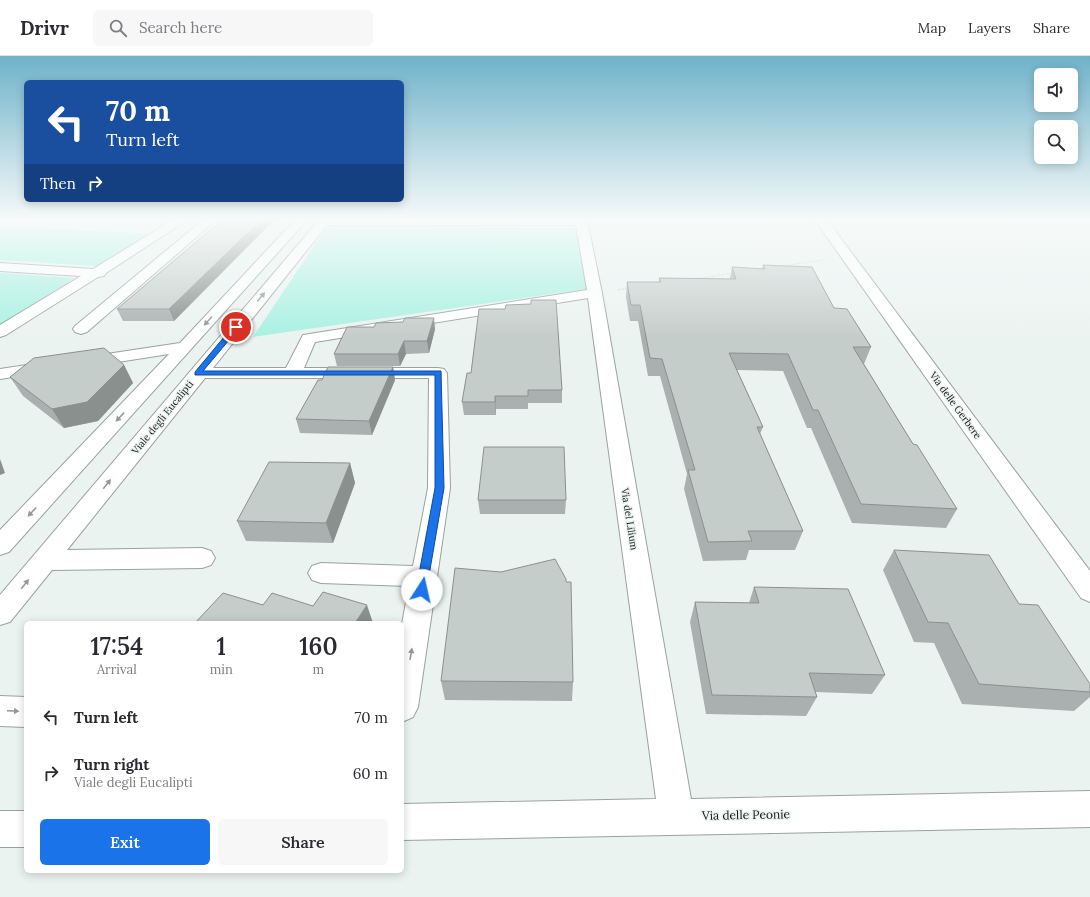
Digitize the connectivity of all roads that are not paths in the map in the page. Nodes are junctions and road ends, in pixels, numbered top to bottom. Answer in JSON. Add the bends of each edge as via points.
{"nodes":[{"id":1,"x":118,"y":259,"type":"edge"},
{"id":2,"x":164,"y":259,"type":"edge"},
{"id":3,"x":265,"y":259,"type":"edge"},
{"id":4,"x":292,"y":259,"type":"edge"},
{"id":5,"x":588,"y":259,"type":"edge"},
{"id":6,"x":851,"y":259,"type":"edge"},
{"id":7,"x":0,"y":267,"type":"edge"},
{"id":8,"x":96,"y":273,"type":"junction"},
{"id":9,"x":144,"y":276,"type":"junction"},
{"id":10,"x":594,"y":293,"type":"junction"},
{"id":11,"x":81,"y":329,"type":"dead end"},
{"id":12,"x":0,"y":332,"type":"edge"},
{"id":13,"x":184,"y":347,"type":"junction"},
{"id":14,"x":293,"y":372,"type":"junction"},
{"id":15,"x":198,"y":373,"type":"junction"},
{"id":16,"x":0,"y":374,"type":"edge"},
{"id":17,"x":0,"y":546,"type":"edge"},
{"id":18,"x":202,"y":558,"type":"dead end"},
{"id":19,"x":45,"y":560,"type":"junction"},
{"id":20,"x":321,"y":574,"type":"dead end"},
{"id":21,"x":424,"y":576,"type":"junction"},
{"id":22,"x":1090,"y":591,"type":"edge"},
{"id":23,"x":0,"y":614,"type":"edge"},
{"id":24,"x":404,"y":695,"type":"edge"},
{"id":25,"x":0,"y":711,"type":"edge"},
{"id":26,"x":24,"y":712,"type":"edge"},
{"id":27,"x":1090,"y":809,"type":"edge"},
{"id":28,"x":676,"y":817,"type":"junction"},
{"id":29,"x":404,"y":822,"type":"edge"},
{"id":30,"x":0,"y":829,"type":"edge"},
{"id":31,"x":24,"y":829,"type":"edge"}],
"edges":[{"from":1,"to":8,"type":"street"},
{"from":2,"to":9,"type":"street"},
{"from":3,"to":13,"type":"street","one_way":true},
{"from":15,"to":4,"type":"street","name":"Viale degli Eucalipti","one_way":true},
{"from":5,"to":10,"type":"street","name":"Via del Lilium"},
{"from":6,"to":22,"type":"street","name":"Via delle Gerbere"},
{"from":7,"to":8,"type":"street"},
{"from":8,"to":9,"type":"street"},
{"from":8,"to":12,"type":"street"},
{"from":9,"to":11,"type":"street"},
{"from":10,"to":14,"type":"street","via":[[309,338]]},
{"from":10,"to":28,"type":"street","name":"Via del Lilium"},
{"from":13,"to":16,"type":"street"},
{"from":13,"to":17,"type":"street","one_way":true},
{"from":14,"to":15,"type":"street"},
{"from":14,"to":21,"type":"street","via":[[438,372],[439,488]]},
{"from":19,"to":15,"type":"street","name":"Viale degli Eucalipti","one_way":true},
{"from":18,"to":19,"type":"street"},
{"from":23,"to":19,"type":"street","name":"Viale degli Eucalipti","one_way":true},
{"from":20,"to":21,"type":"street"},
{"from":24,"to":21,"type":"street","one_way":true},
{"from":25,"to":26,"type":"street","one_way":true},
{"from":27,"to":28,"type":"street","name":"Via delle Peonie"},
{"from":28,"to":29,"type":"street","name":"Via delle Peonie"},
{"from":30,"to":31,"type":"street"}]}
